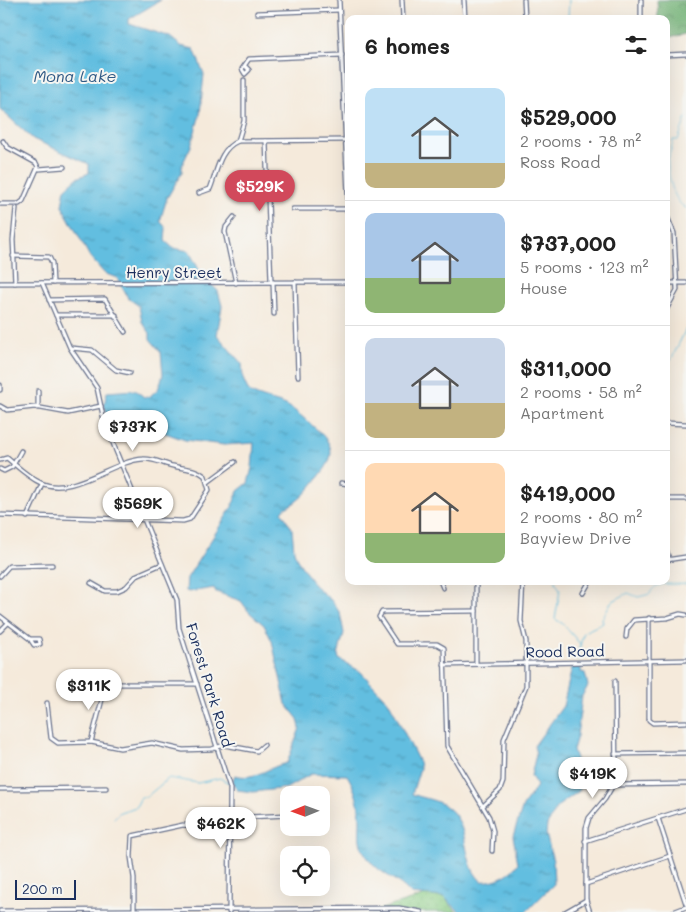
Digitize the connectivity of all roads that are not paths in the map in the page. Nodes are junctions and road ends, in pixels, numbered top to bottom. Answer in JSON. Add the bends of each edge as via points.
{"nodes":[{"id":1,"x":339,"y":0,"type":"edge"},
{"id":2,"x":402,"y":0,"type":"edge"},
{"id":3,"x":464,"y":0,"type":"edge"},
{"id":4,"x":524,"y":0,"type":"edge"},
{"id":5,"x":640,"y":0,"type":"edge"},
{"id":6,"x":339,"y":10,"type":"junction"},
{"id":7,"x":257,"y":13,"type":"dead end"},
{"id":8,"x":403,"y":15,"type":"edge"},
{"id":9,"x":465,"y":15,"type":"edge"},
{"id":10,"x":525,"y":15,"type":"edge"},
{"id":11,"x":641,"y":15,"type":"edge"},
{"id":12,"x":686,"y":54,"type":"edge"},
{"id":13,"x":342,"y":55,"type":"junction"},
{"id":14,"x":670,"y":55,"type":"edge"},
{"id":15,"x":245,"y":66,"type":"dead end"},
{"id":16,"x":244,"y":80,"type":"dead end"},
{"id":17,"x":345,"y":119,"type":"edge"},
{"id":18,"x":345,"y":140,"type":"edge"},
{"id":19,"x":3,"y":141,"type":"dead end"},
{"id":20,"x":238,"y":142,"type":"junction"},
{"id":21,"x":266,"y":142,"type":"junction"},
{"id":22,"x":64,"y":167,"type":"dead end"},
{"id":23,"x":38,"y":168,"type":"junction"},
{"id":24,"x":199,"y":193,"type":"dead end"},
{"id":25,"x":0,"y":204,"type":"edge"},
{"id":26,"x":16,"y":208,"type":"dead end"},
{"id":27,"x":293,"y":208,"type":"dead end"},
{"id":28,"x":345,"y":208,"type":"edge"},
{"id":29,"x":234,"y":217,"type":"dead end"},
{"id":30,"x":670,"y":224,"type":"edge"},
{"id":31,"x":13,"y":256,"type":"junction"},
{"id":32,"x":272,"y":282,"type":"junction"},
{"id":33,"x":295,"y":282,"type":"junction"},
{"id":34,"x":345,"y":282,"type":"edge"},
{"id":35,"x":0,"y":283,"type":"edge"},
{"id":36,"x":15,"y":283,"type":"junction"},
{"id":37,"x":42,"y":283,"type":"junction"},
{"id":38,"x":53,"y":283,"type":"junction"},
{"id":39,"x":236,"y":283,"type":"junction"},
{"id":40,"x":670,"y":283,"type":"edge"},
{"id":41,"x":677,"y":283,"type":"junction"},
{"id":42,"x":686,"y":283,"type":"edge"},
{"id":43,"x":49,"y":300,"type":"junction"},
{"id":44,"x":670,"y":304,"type":"edge"},
{"id":45,"x":274,"y":314,"type":"dead end"},
{"id":46,"x":56,"y":315,"type":"junction"},
{"id":47,"x":116,"y":315,"type":"junction"},
{"id":48,"x":125,"y":332,"type":"dead end"},
{"id":49,"x":70,"y":348,"type":"junction"},
{"id":50,"x":130,"y":373,"type":"dead end"},
{"id":51,"x":298,"y":376,"type":"dead end"},
{"id":52,"x":0,"y":385,"type":"edge"},
{"id":53,"x":0,"y":390,"type":"edge"},
{"id":54,"x":38,"y":391,"type":"dead end"},
{"id":55,"x":0,"y":406,"type":"edge"},
{"id":56,"x":101,"y":406,"type":"junction"},
{"id":57,"x":38,"y":408,"type":"junction"},
{"id":58,"x":670,"y":423,"type":"edge"},
{"id":59,"x":686,"y":424,"type":"edge"},
{"id":60,"x":21,"y":451,"type":"dead end"},
{"id":61,"x":0,"y":460,"type":"edge"},
{"id":62,"x":235,"y":462,"type":"dead end"},
{"id":63,"x":14,"y":464,"type":"junction"},
{"id":64,"x":121,"y":464,"type":"junction"},
{"id":65,"x":0,"y":469,"type":"edge"},
{"id":66,"x":208,"y":482,"type":"junction"},
{"id":67,"x":342,"y":483,"type":"dead end"},
{"id":68,"x":345,"y":483,"type":"edge"},
{"id":69,"x":42,"y":484,"type":"junction"},
{"id":70,"x":670,"y":499,"type":"edge"},
{"id":71,"x":686,"y":499,"type":"edge"},
{"id":72,"x":0,"y":516,"type":"edge"},
{"id":73,"x":27,"y":517,"type":"junction"},
{"id":74,"x":145,"y":522,"type":"junction"},
{"id":75,"x":686,"y":557,"type":"edge"},
{"id":76,"x":670,"y":559,"type":"edge"},
{"id":77,"x":162,"y":564,"type":"junction"},
{"id":78,"x":52,"y":565,"type":"dead end"},
{"id":79,"x":0,"y":576,"type":"edge"},
{"id":80,"x":91,"y":583,"type":"dead end"},
{"id":81,"x":442,"y":585,"type":"edge"},
{"id":82,"x":476,"y":585,"type":"edge"},
{"id":83,"x":523,"y":585,"type":"edge"},
{"id":84,"x":588,"y":585,"type":"edge"},
{"id":85,"x":443,"y":588,"type":"dead end"},
{"id":86,"x":583,"y":593,"type":"dead end"},
{"id":87,"x":476,"y":611,"type":"junction"},
{"id":88,"x":686,"y":615,"type":"edge"},
{"id":89,"x":0,"y":616,"type":"edge"},
{"id":90,"x":649,"y":618,"type":"junction"},
{"id":91,"x":8,"y":623,"type":"junction"},
{"id":92,"x":0,"y":632,"type":"edge"},
{"id":93,"x":626,"y":637,"type":"dead end"},
{"id":94,"x":30,"y":639,"type":"dead end"},
{"id":95,"x":650,"y":660,"type":"junction"},
{"id":96,"x":686,"y":660,"type":"edge"},
{"id":97,"x":476,"y":664,"type":"junction"},
{"id":98,"x":527,"y":664,"type":"junction"},
{"id":99,"x":444,"y":665,"type":"junction"},
{"id":100,"x":90,"y":672,"type":"dead end"},
{"id":101,"x":615,"y":681,"type":"dead end"},
{"id":102,"x":197,"y":684,"type":"junction"},
{"id":103,"x":105,"y":688,"type":"junction"},
{"id":104,"x":47,"y":703,"type":"dead end"},
{"id":105,"x":686,"y":722,"type":"edge"},
{"id":106,"x":91,"y":742,"type":"junction"},
{"id":107,"x":264,"y":746,"type":"dead end"},
{"id":108,"x":218,"y":747,"type":"junction"},
{"id":109,"x":686,"y":753,"type":"edge"},
{"id":110,"x":614,"y":754,"type":"junction"},
{"id":111,"x":686,"y":784,"type":"edge"},
{"id":112,"x":614,"y":785,"type":"junction"},
{"id":113,"x":106,"y":788,"type":"dead end"},
{"id":114,"x":0,"y":789,"type":"edge"},
{"id":115,"x":483,"y":806,"type":"junction"},
{"id":116,"x":686,"y":808,"type":"edge"},
{"id":117,"x":280,"y":815,"type":"edge"},
{"id":118,"x":230,"y":818,"type":"junction"},
{"id":119,"x":658,"y":818,"type":"junction"},
{"id":120,"x":193,"y":826,"type":"dead end"},
{"id":121,"x":586,"y":841,"type":"junction"},
{"id":122,"x":492,"y":851,"type":"dead end"},
{"id":123,"x":670,"y":856,"type":"junction"},
{"id":124,"x":586,"y":884,"type":"junction"},
{"id":125,"x":586,"y":900,"type":"junction"},
{"id":126,"x":686,"y":905,"type":"edge"},
{"id":127,"x":372,"y":910,"type":"edge"},
{"id":128,"x":57,"y":911,"type":"edge"},
{"id":129,"x":136,"y":911,"type":"edge"},
{"id":130,"x":229,"y":911,"type":"edge"},
{"id":131,"x":2,"y":912,"type":"edge"},
{"id":132,"x":422,"y":912,"type":"edge"},
{"id":133,"x":564,"y":912,"type":"edge"},
{"id":134,"x":590,"y":912,"type":"edge"},
{"id":135,"x":673,"y":912,"type":"edge"}],
"edges":[{"from":1,"to":6,"type":"street"},
{"from":2,"to":8,"type":"street"},
{"from":3,"to":9,"type":"street"},
{"from":4,"to":10,"type":"street"},
{"from":5,"to":11,"type":"street"},
{"from":6,"to":7,"type":"street"},
{"from":6,"to":13,"type":"street"},
{"from":12,"to":14,"type":"street"},
{"from":13,"to":15,"type":"street","via":[[249,59]]},
{"from":13,"to":17,"type":"street"},
{"from":16,"to":20,"type":"street","via":[[244,121]]},
{"from":18,"to":21,"type":"street"},
{"from":19,"to":23,"type":"street","via":[[7,147],[36,162]]},
{"from":20,"to":21,"type":"street"},
{"from":20,"to":24,"type":"street","via":[[223,153],[210,189]]},
{"from":21,"to":32,"type":"street"},
{"from":22,"to":23,"type":"street"},
{"from":23,"to":25,"type":"street","via":[[23,201]]},
{"from":26,"to":31,"type":"street"},
{"from":27,"to":28,"type":"street"},
{"from":29,"to":39,"type":"street","via":[[225,232]]},
{"from":30,"to":41,"type":"street","via":[[674,233]]},
{"from":31,"to":36,"type":"street"},
{"from":31,"to":38,"type":"street","via":[[49,257]]},
{"from":32,"to":33,"type":"street","name":"Henry Street"},
{"from":32,"to":39,"type":"street","name":"Henry Street"},
{"from":32,"to":45,"type":"street"},
{"from":33,"to":34,"type":"street","name":"Henry Street"},
{"from":33,"to":51,"type":"street"},
{"from":35,"to":36,"type":"street","name":"Henry Street"},
{"from":36,"to":37,"type":"street","name":"Henry Street"},
{"from":37,"to":38,"type":"street","name":"Henry Street"},
{"from":37,"to":43,"type":"street","name":"Forest Park Road"},
{"from":38,"to":39,"type":"street","name":"Henry Street"},
{"from":40,"to":41,"type":"street"},
{"from":41,"to":42,"type":"street"},
{"from":41,"to":44,"type":"street","via":[[676,295]]},
{"from":43,"to":46,"type":"street","name":"Forest Park Road"},
{"from":43,"to":47,"type":"street","via":[[105,299]]},
{"from":46,"to":47,"type":"street"},
{"from":46,"to":49,"type":"street","name":"Forest Park Road"},
{"from":47,"to":48,"type":"street"},
{"from":49,"to":50,"type":"street","via":[[92,350],[116,370]]},
{"from":49,"to":56,"type":"street","name":"Forest Park Road","via":[[98,388]]},
{"from":52,"to":53,"type":"street"},
{"from":54,"to":57,"type":"street"},
{"from":55,"to":57,"type":"street","via":[[7,410]]},
{"from":56,"to":57,"type":"street","via":[[68,413]]},
{"from":56,"to":64,"type":"street","name":"Forest Park Road"},
{"from":58,"to":59,"type":"street"},
{"from":60,"to":63,"type":"street"},
{"from":61,"to":63,"type":"street","via":[[7,458]]},
{"from":62,"to":66,"type":"street"},
{"from":63,"to":65,"type":"street","via":[[7,471]]},
{"from":63,"to":69,"type":"street"},
{"from":64,"to":66,"type":"street","via":[[155,460],[198,471]]},
{"from":64,"to":69,"type":"street","via":[[63,485]]},
{"from":64,"to":74,"type":"street","name":"Forest Park Road"},
{"from":66,"to":74,"type":"street","via":[[208,493],[187,521]]},
{"from":67,"to":68,"type":"street"},
{"from":69,"to":73,"type":"street"},
{"from":70,"to":71,"type":"street"},
{"from":72,"to":73,"type":"street"},
{"from":73,"to":74,"type":"street"},
{"from":74,"to":77,"type":"street","name":"Forest Park Road"},
{"from":75,"to":76,"type":"street"},
{"from":77,"to":80,"type":"street","via":[[137,575],[117,591],[104,591]]},
{"from":77,"to":102,"type":"street","name":"Forest Park Road","via":[[177,600],[178,626]]},
{"from":78,"to":79,"type":"street","via":[[9,566]]},
{"from":81,"to":85,"type":"street"},
{"from":82,"to":87,"type":"street"},
{"from":83,"to":98,"type":"street","via":[[521,621]]},
{"from":84,"to":86,"type":"street"},
{"from":87,"to":97,"type":"street"},
{"from":87,"to":99,"type":"street","via":[[380,614],[381,621],[397,644],[437,644],[444,648]]},
{"from":88,"to":90,"type":"street"},
{"from":89,"to":91,"type":"street"},
{"from":90,"to":93,"type":"street","via":[[634,620]]},
{"from":90,"to":95,"type":"street"},
{"from":91,"to":92,"type":"street"},
{"from":91,"to":94,"type":"street"},
{"from":95,"to":96,"type":"street","name":"Rood Road"},
{"from":95,"to":98,"type":"street","name":"Rood Road"},
{"from":95,"to":105,"type":"street","via":[[650,722]]},
{"from":97,"to":98,"type":"street","name":"Rood Road"},
{"from":97,"to":99,"type":"street","name":"Rood Road"},
{"from":98,"to":115,"type":"street","via":[[525,690],[504,739],[503,782],[496,795]]},
{"from":99,"to":115,"type":"street","via":[[447,746]]},
{"from":100,"to":103,"type":"street","via":[[96,684]]},
{"from":101,"to":110,"type":"street"},
{"from":102,"to":103,"type":"street","via":[[113,684]]},
{"from":102,"to":108,"type":"street","name":"Forest Park Road"},
{"from":103,"to":106,"type":"street"},
{"from":104,"to":106,"type":"street","via":[[53,741]]},
{"from":106,"to":108,"type":"street","via":[[120,748],[151,743],[183,750]]},
{"from":107,"to":108,"type":"street","via":[[257,751],[224,745]]},
{"from":108,"to":118,"type":"street","name":"Forest Park Road","via":[[230,786]]},
{"from":109,"to":110,"type":"street"},
{"from":110,"to":112,"type":"street"},
{"from":111,"to":112,"type":"street"},
{"from":112,"to":121,"type":"street","via":[[589,818]]},
{"from":113,"to":114,"type":"street"},
{"from":115,"to":122,"type":"street","via":[[491,823]]},
{"from":116,"to":119,"type":"street"},
{"from":117,"to":118,"type":"street"},
{"from":118,"to":130,"type":"street","name":"Forest Park Road"},
{"from":119,"to":121,"type":"street"},
{"from":119,"to":123,"type":"street"},
{"from":120,"to":129,"type":"street","via":[[183,825],[132,836]]},
{"from":121,"to":124,"type":"street"},
{"from":123,"to":124,"type":"street"},
{"from":123,"to":126,"type":"street"},
{"from":124,"to":125,"type":"street"},
{"from":125,"to":133,"type":"street"},
{"from":125,"to":134,"type":"street"},
{"from":126,"to":135,"type":"street"},
{"from":127,"to":130,"type":"street"},
{"from":127,"to":132,"type":"street","via":[[406,908]]},
{"from":128,"to":129,"type":"street"},
{"from":128,"to":131,"type":"street"},
{"from":129,"to":130,"type":"street"}]}
